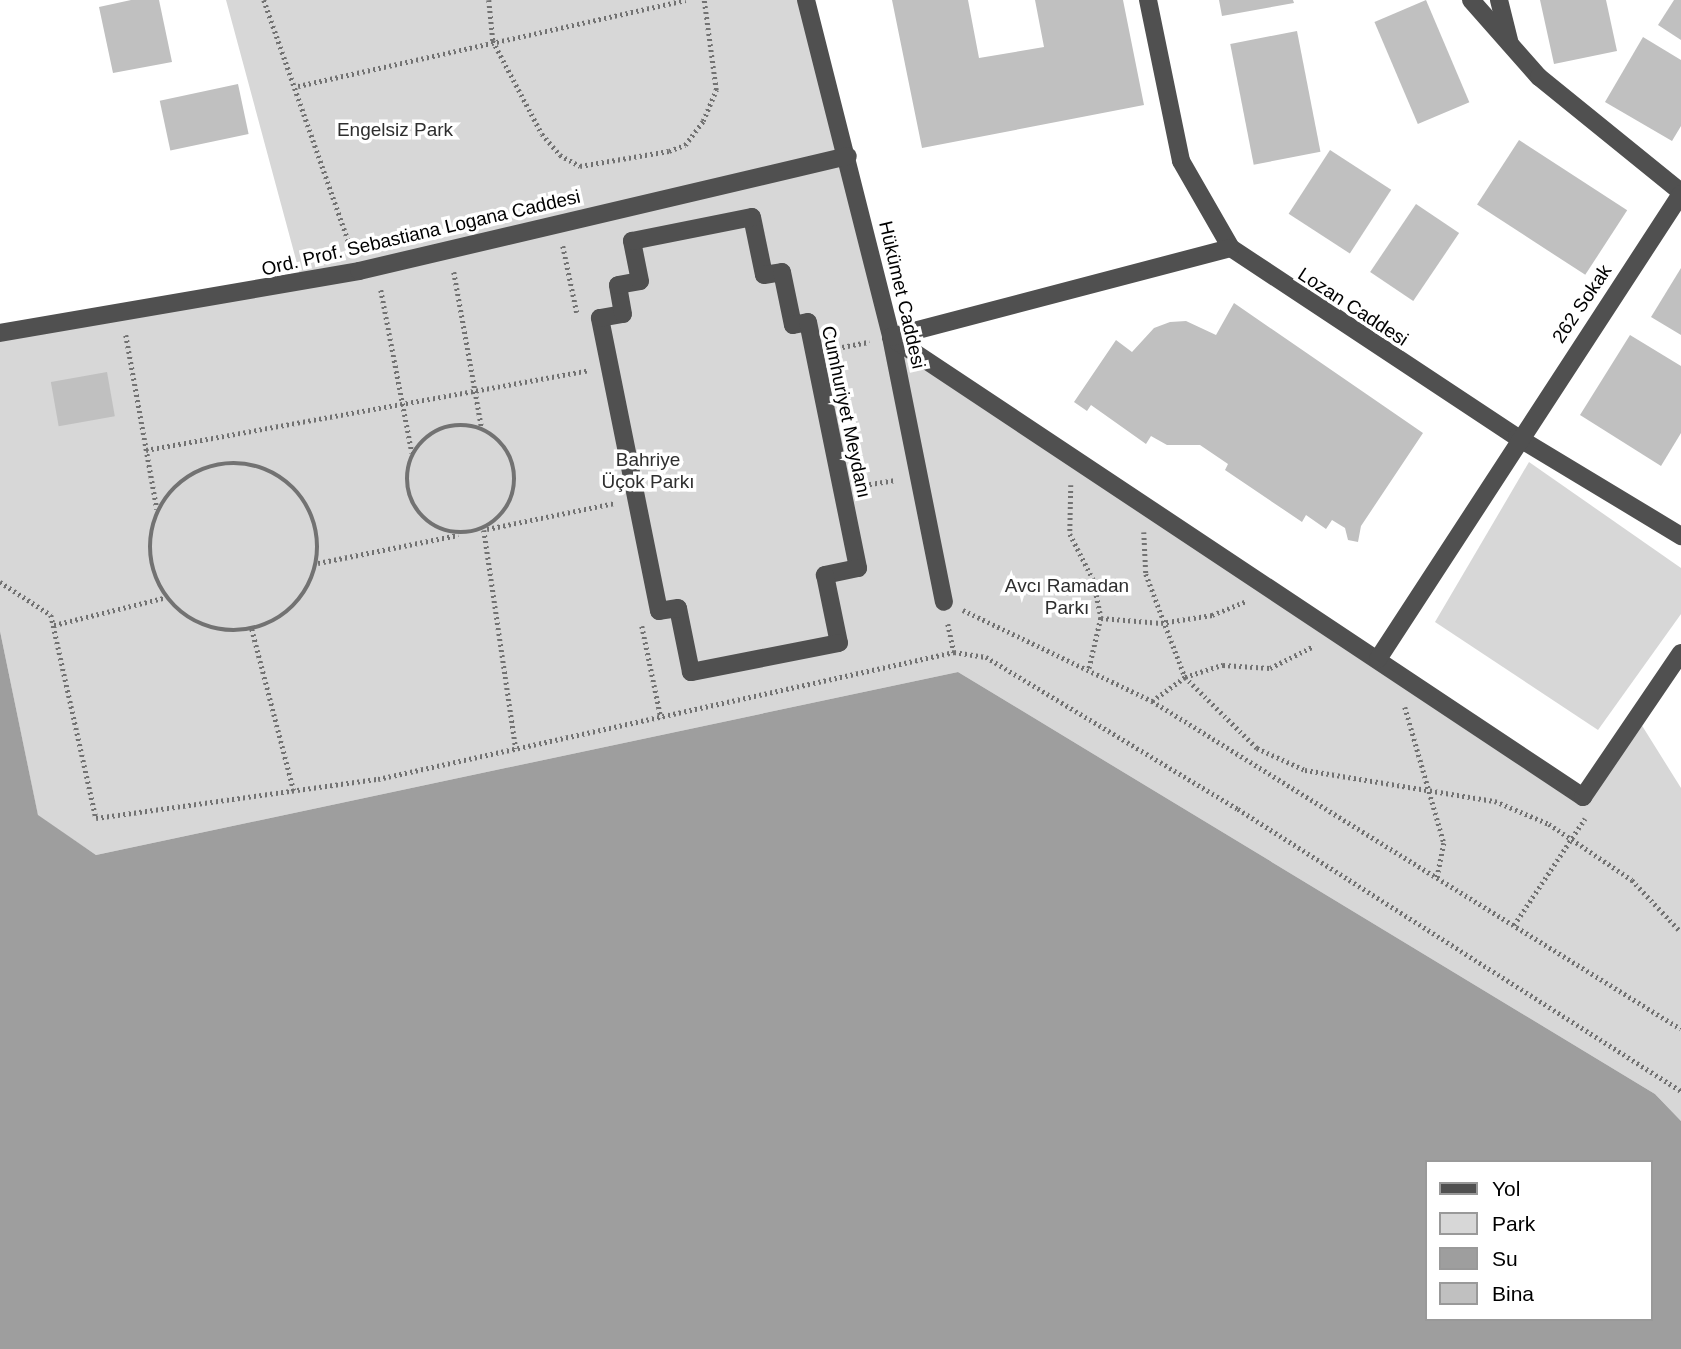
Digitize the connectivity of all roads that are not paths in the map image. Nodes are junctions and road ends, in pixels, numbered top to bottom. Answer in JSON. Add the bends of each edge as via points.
{"nodes":[{"id":1,"x":806,"y":0,"type":"edge"},
{"id":2,"x":1148,"y":0,"type":"edge"},
{"id":3,"x":1471,"y":0,"type":"edge"},
{"id":4,"x":1499,"y":0,"type":"edge"},
{"id":5,"x":1511,"y":47,"type":"junction"},
{"id":6,"x":848,"y":156,"type":"junction"},
{"id":7,"x":1681,"y":193,"type":"edge"},
{"id":8,"x":1231,"y":248,"type":"junction"},
{"id":9,"x":0,"y":333,"type":"edge"},
{"id":10,"x":891,"y":337,"type":"junction"},
{"id":11,"x":1517,"y":438,"type":"junction"},
{"id":12,"x":842,"y":489,"type":"joint"},
{"id":13,"x":1681,"y":536,"type":"edge"},
{"id":14,"x":944,"y":602,"type":"road end"},
{"id":15,"x":1681,"y":653,"type":"edge"},
{"id":16,"x":1378,"y":659,"type":"junction"}],
"edges":[{"from":1,"to":6,"type":"street","name":"Hükümet Caddesi"},
{"from":2,"to":8,"type":"street","name":"Lozan Caddesi","via":[[1181,161]]},
{"from":3,"to":5,"type":"street"},
{"from":4,"to":5,"type":"street"},
{"from":5,"to":7,"type":"street"},
{"from":6,"to":9,"type":"street","name":"Ord. Prof. Sebastiana Logana Caddesi","via":[[368,269],[122,316]]},
{"from":6,"to":10,"type":"street","name":"Hükümet Caddesi"},
{"from":7,"to":11,"type":"street","name":"262 Sokak"},
{"from":8,"to":10,"type":"street"},
{"from":8,"to":11,"type":"street","name":"Lozan Caddesi"},
{"from":10,"to":14,"type":"street","name":"Hükümet Caddesi"},
{"from":10,"to":16,"type":"street"},
{"from":11,"to":13,"type":"street","name":"Lozan Caddesi"},
{"from":11,"to":16,"type":"street","name":"262 Sokak"},
{"from":12,"to":12,"type":"street","name":"Cumhuriyet Meydanı","via":[[858,568],[825,575],[839,643],[691,672],[678,608],[659,611],[600,318],[623,314],[618,285],[640,281],[632,241],[752,217],[764,275],[782,272],[793,325],[808,322]]},
{"from":15,"to":16,"type":"street","via":[[1583,797]]}]}
